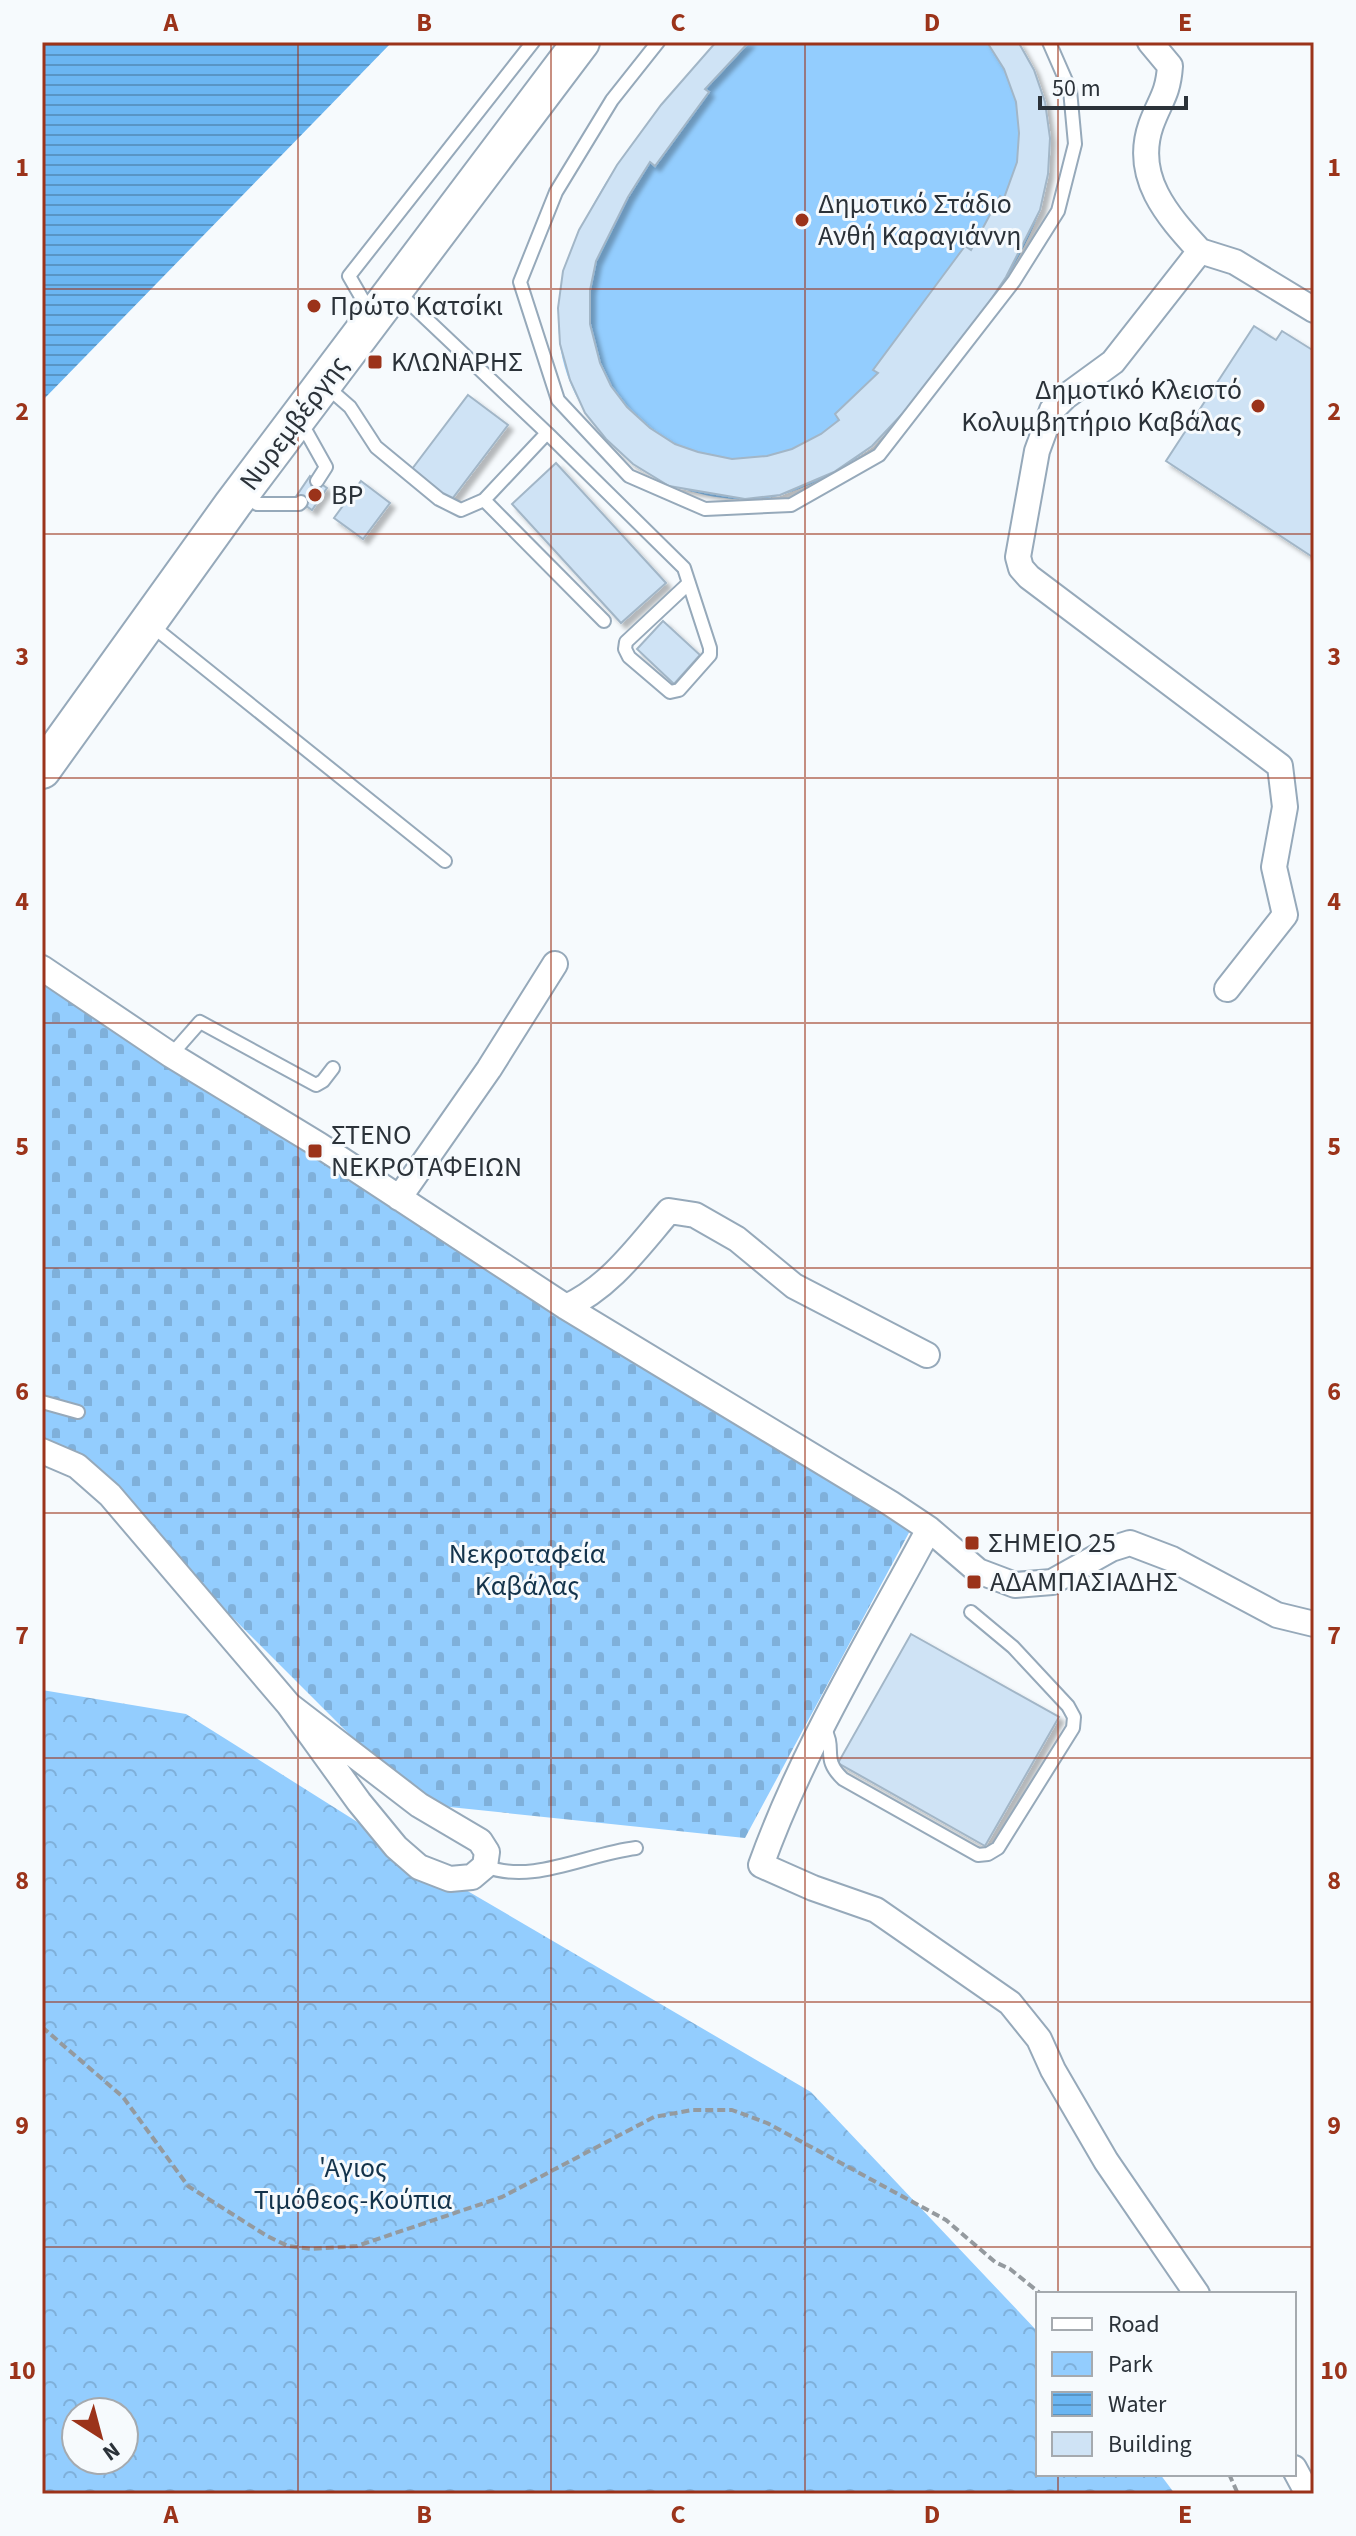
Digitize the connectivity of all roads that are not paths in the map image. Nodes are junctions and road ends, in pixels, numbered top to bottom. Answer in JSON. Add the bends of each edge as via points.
{"nodes":[{"id":1,"x":533,"y":42,"type":"edge"},
{"id":2,"x":581,"y":42,"type":"edge"},
{"id":3,"x":658,"y":42,"type":"edge"},
{"id":4,"x":1049,"y":42,"type":"edge"},
{"id":5,"x":1152,"y":43,"type":"edge"},
{"id":6,"x":1200,"y":251,"type":"junction"},
{"id":7,"x":395,"y":289,"type":"junction"},
{"id":8,"x":1314,"y":310,"type":"edge"},
{"id":9,"x":373,"y":318,"type":"junction"},
{"id":10,"x":323,"y":384,"type":"junction"},
{"id":11,"x":307,"y":433,"type":"dead end"},
{"id":12,"x":547,"y":433,"type":"junction"},
{"id":13,"x":317,"y":481,"type":"dead end"},
{"id":14,"x":484,"y":500,"type":"junction"},
{"id":15,"x":301,"y":502,"type":"dead end"},
{"id":16,"x":257,"y":504,"type":"dead end"},
{"id":17,"x":689,"y":583,"type":"junction"},
{"id":18,"x":604,"y":621,"type":"dead end"},
{"id":19,"x":148,"y":622,"type":"junction"},
{"id":20,"x":42,"y":770,"type":"edge"},
{"id":21,"x":445,"y":861,"type":"dead end"},
{"id":22,"x":555,"y":964,"type":"dead end"},
{"id":23,"x":42,"y":968,"type":"edge"},
{"id":24,"x":1227,"y":989,"type":"dead end"},
{"id":25,"x":171,"y":1055,"type":"junction"},
{"id":26,"x":333,"y":1068,"type":"dead end"},
{"id":27,"x":399,"y":1198,"type":"junction"},
{"id":28,"x":566,"y":1307,"type":"junction"},
{"id":29,"x":927,"y":1355,"type":"dead end"},
{"id":30,"x":42,"y":1402,"type":"edge"},
{"id":31,"x":78,"y":1412,"type":"dead end"},
{"id":32,"x":42,"y":1451,"type":"edge"},
{"id":33,"x":929,"y":1529,"type":"junction"},
{"id":34,"x":971,"y":1612,"type":"dead end"},
{"id":35,"x":1313,"y":1625,"type":"edge"},
{"id":36,"x":289,"y":1705,"type":"junction"},
{"id":37,"x":823,"y":1726,"type":"junction"},
{"id":38,"x":636,"y":1848,"type":"dead end"},
{"id":39,"x":485,"y":1866,"type":"junction"},
{"id":40,"x":1196,"y":2292,"type":"edge"},
{"id":41,"x":1296,"y":2472,"type":"edge"},
{"id":42,"x":1308,"y":2494,"type":"edge"}],
"edges":[{"from":1,"to":9,"type":"lane","via":[[349,276]]},
{"from":2,"to":7,"type":"main road","name":"Νυρεμβέργης"},
{"from":3,"to":4,"type":"lane","via":[[612,100],[556,192],[520,282],[558,400],[629,476],[705,509],[791,505],[879,455],[1014,281],[1058,211],[1075,144],[1070,90]]},
{"from":5,"to":6,"type":"street","via":[[1170,66],[1169,89],[1146,138],[1150,185],[1169,217]]},
{"from":6,"to":8,"type":"street","via":[[1235,262]]},
{"from":6,"to":24,"type":"street","via":[[1113,362],[1052,410],[1037,451],[1018,557],[1029,577],[1280,766],[1285,807],[1274,867],[1285,915]]},
{"from":7,"to":9,"type":"main road","name":"Νυρεμβέργης"},
{"from":7,"to":12,"type":"lane"},
{"from":9,"to":10,"type":"main road","name":"Νυρεμβέργης"},
{"from":10,"to":14,"type":"lane","via":[[350,407],[376,447],[439,499],[461,510]]},
{"from":10,"to":19,"type":"main road","name":"Νυρεμβέργης"},
{"from":11,"to":13,"type":"lane","via":[[326,467]]},
{"from":12,"to":14,"type":"lane"},
{"from":12,"to":17,"type":"lane","via":[[672,554]]},
{"from":14,"to":18,"type":"lane"},
{"from":15,"to":16,"type":"lane"},
{"from":17,"to":17,"type":"lane","via":[[710,655],[679,690],[670,692],[629,657],[626,642]]},
{"from":19,"to":20,"type":"main road","name":"Νυρεμβέργης"},
{"from":19,"to":21,"type":"lane"},
{"from":22,"to":27,"type":"street"},
{"from":23,"to":25,"type":"street"},
{"from":25,"to":26,"type":"lane","via":[[200,1022],[316,1085]]},
{"from":25,"to":27,"type":"street"},
{"from":27,"to":28,"type":"street"},
{"from":28,"to":29,"type":"street","via":[[589,1296],[620,1268],[669,1211],[695,1215],[737,1239],[794,1286]]},
{"from":28,"to":33,"type":"street"},
{"from":30,"to":31,"type":"lane"},
{"from":32,"to":36,"type":"street","via":[[77,1466],[110,1495]]},
{"from":33,"to":35,"type":"street","via":[[978,1571],[1015,1585],[1052,1582],[1130,1543],[1172,1559],[1277,1615]]},
{"from":33,"to":37,"type":"street"},
{"from":34,"to":37,"type":"lane","via":[[1013,1647],[1074,1717],[1073,1728],[998,1848],[978,1855],[843,1779],[832,1768]]},
{"from":36,"to":39,"type":"street","via":[[419,1805],[480,1841],[487,1852]]},
{"from":36,"to":39,"type":"street","via":[[359,1802],[419,1867],[450,1879],[472,1877]]},
{"from":37,"to":40,"type":"street","via":[[761,1865],[876,1910],[1010,2003],[1039,2039],[1106,2161]]},
{"from":38,"to":39,"type":"lane","via":[[530,1873]]},
{"from":41,"to":42,"type":"street"}]}
